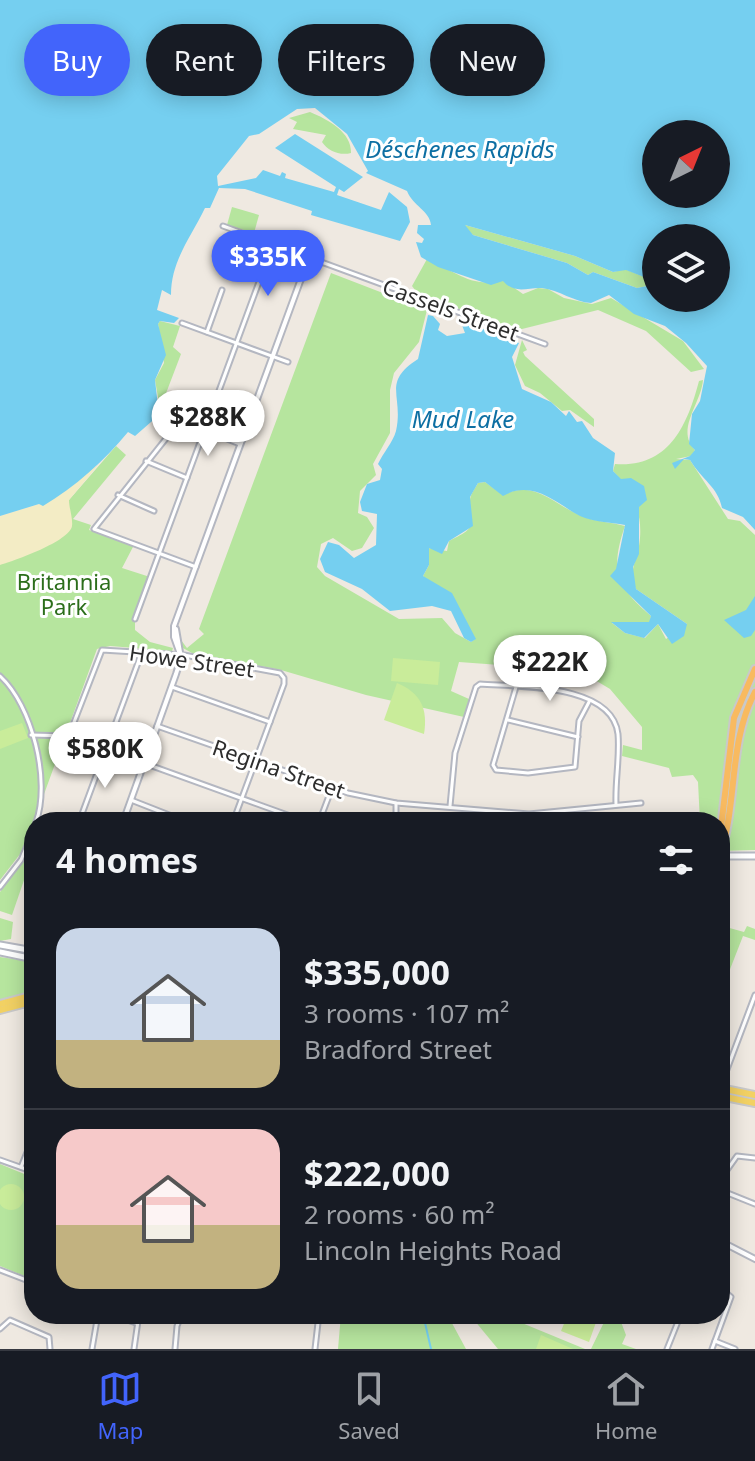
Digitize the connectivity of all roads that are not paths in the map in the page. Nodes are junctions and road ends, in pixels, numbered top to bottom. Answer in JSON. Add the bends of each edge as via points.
{"nodes":[{"id":1,"x":223,"y":226,"type":"dead end"},
{"id":2,"x":273,"y":244,"type":"junction"},
{"id":3,"x":309,"y":257,"type":"junction"},
{"id":4,"x":222,"y":290,"type":"dead end"},
{"id":5,"x":182,"y":323,"type":"dead end"},
{"id":6,"x":207,"y":332,"type":"junction"},
{"id":7,"x":237,"y":343,"type":"junction"},
{"id":8,"x":545,"y":344,"type":"dead end"},
{"id":9,"x":272,"y":357,"type":"junction"},
{"id":10,"x":288,"y":362,"type":"dead end"},
{"id":11,"x":166,"y":415,"type":"dead end"},
{"id":12,"x":180,"y":421,"type":"junction"},
{"id":13,"x":205,"y":429,"type":"junction"},
{"id":14,"x":240,"y":444,"type":"junction"},
{"id":15,"x":145,"y":461,"type":"junction"},
{"id":16,"x":187,"y":478,"type":"junction"},
{"id":17,"x":118,"y":495,"type":"junction"},
{"id":18,"x":154,"y":511,"type":"dead end"},
{"id":19,"x":159,"y":553,"type":"junction"},
{"id":20,"x":196,"y":567,"type":"junction"},
{"id":21,"x":135,"y":619,"type":"dead end"},
{"id":22,"x":142,"y":652,"type":"junction"},
{"id":23,"x":180,"y":654,"type":"junction"},
{"id":24,"x":755,"y":669,"type":"edge"},
{"id":25,"x":0,"y":676,"type":"edge"},
{"id":26,"x":172,"y":687,"type":"junction"},
{"id":27,"x":516,"y":687,"type":"junction"},
{"id":28,"x":755,"y":692,"type":"edge"},
{"id":29,"x":589,"y":702,"type":"junction"},
{"id":30,"x":507,"y":719,"type":"junction"},
{"id":31,"x":270,"y":722,"type":"junction"},
{"id":32,"x":157,"y":726,"type":"junction"},
{"id":33,"x":31,"y":735,"type":"junction"},
{"id":34,"x":69,"y":736,"type":"junction"},
{"id":35,"x":578,"y":737,"type":"junction"},
{"id":36,"x":106,"y":749,"type":"junction"},
{"id":37,"x":256,"y":760,"type":"junction"},
{"id":38,"x":59,"y":761,"type":"dead end"},
{"id":39,"x":143,"y":764,"type":"junction"},
{"id":40,"x":332,"y":788,"type":"junction"},
{"id":41,"x":242,"y":798,"type":"junction"},
{"id":42,"x":131,"y":800,"type":"junction"},
{"id":43,"x":396,"y":803,"type":"junction"},
{"id":44,"x":641,"y":803,"type":"dead end"},
{"id":45,"x":616,"y":804,"type":"junction"},
{"id":46,"x":450,"y":806,"type":"junction"},
{"id":47,"x":38,"y":812,"type":"edge"},
{"id":48,"x":83,"y":812,"type":"edge"},
{"id":49,"x":127,"y":812,"type":"edge"},
{"id":50,"x":162,"y":812,"type":"edge"},
{"id":51,"x":237,"y":812,"type":"edge"},
{"id":52,"x":280,"y":812,"type":"edge"},
{"id":53,"x":323,"y":812,"type":"edge"},
{"id":54,"x":396,"y":812,"type":"edge"},
{"id":55,"x":509,"y":812,"type":"edge"},
{"id":56,"x":557,"y":812,"type":"edge"},
{"id":57,"x":723,"y":812,"type":"edge"},
{"id":58,"x":730,"y":813,"type":"edge"},
{"id":59,"x":24,"y":852,"type":"edge"},
{"id":60,"x":730,"y":856,"type":"edge"},
{"id":61,"x":755,"y":856,"type":"edge"},
{"id":62,"x":0,"y":887,"type":"edge"},
{"id":63,"x":0,"y":945,"type":"edge"},
{"id":64,"x":24,"y":949,"type":"edge"},
{"id":65,"x":0,"y":952,"type":"edge"},
{"id":66,"x":24,"y":957,"type":"edge"},
{"id":67,"x":755,"y":995,"type":"edge"},
{"id":68,"x":24,"y":1000,"type":"edge"},
{"id":69,"x":24,"y":1002,"type":"edge"},
{"id":70,"x":0,"y":1004,"type":"edge"},
{"id":71,"x":0,"y":1010,"type":"edge"},
{"id":72,"x":730,"y":1061,"type":"edge"},
{"id":73,"x":730,"y":1090,"type":"edge"},
{"id":74,"x":755,"y":1095,"type":"edge"},
{"id":75,"x":730,"y":1098,"type":"edge"},
{"id":76,"x":755,"y":1103,"type":"edge"},
{"id":77,"x":755,"y":1158,"type":"edge"},
{"id":78,"x":0,"y":1160,"type":"edge"},
{"id":79,"x":24,"y":1160,"type":"edge"},
{"id":80,"x":730,"y":1166,"type":"edge"},
{"id":81,"x":21,"y":1167,"type":"junction"},
{"id":82,"x":24,"y":1168,"type":"edge"},
{"id":83,"x":730,"y":1194,"type":"edge"},
{"id":84,"x":755,"y":1204,"type":"edge"},
{"id":85,"x":730,"y":1246,"type":"edge"},
{"id":86,"x":755,"y":1259,"type":"edge"},
{"id":87,"x":0,"y":1270,"type":"edge"},
{"id":88,"x":24,"y":1279,"type":"edge"},
{"id":89,"x":96,"y":1324,"type":"edge"},
{"id":90,"x":136,"y":1324,"type":"edge"},
{"id":91,"x":178,"y":1324,"type":"edge"},
{"id":92,"x":318,"y":1324,"type":"edge"},
{"id":93,"x":677,"y":1324,"type":"edge"},
{"id":94,"x":721,"y":1324,"type":"edge"},
{"id":95,"x":0,"y":1329,"type":"edge"},
{"id":96,"x":715,"y":1341,"type":"junction"},
{"id":97,"x":50,"y":1349,"type":"edge"},
{"id":98,"x":92,"y":1349,"type":"edge"},
{"id":99,"x":134,"y":1349,"type":"edge"},
{"id":100,"x":175,"y":1349,"type":"edge"},
{"id":101,"x":315,"y":1349,"type":"edge"},
{"id":102,"x":667,"y":1349,"type":"edge"},
{"id":103,"x":712,"y":1349,"type":"edge"},
{"id":104,"x":735,"y":1349,"type":"edge"}],
"edges":[{"from":1,"to":2,"type":"street","name":"Cassels Street"},
{"from":2,"to":3,"type":"street","name":"Cassels Street"},
{"from":2,"to":7,"type":"street"},
{"from":3,"to":8,"type":"street","name":"Cassels Street"},
{"from":3,"to":9,"type":"street"},
{"from":4,"to":6,"type":"street"},
{"from":5,"to":6,"type":"street"},
{"from":6,"to":7,"type":"street"},
{"from":7,"to":9,"type":"street"},
{"from":7,"to":13,"type":"street"},
{"from":9,"to":10,"type":"street"},
{"from":9,"to":14,"type":"street"},
{"from":11,"to":12,"type":"street"},
{"from":12,"to":13,"type":"street"},
{"from":12,"to":15,"type":"street"},
{"from":13,"to":14,"type":"street"},
{"from":13,"to":16,"type":"street"},
{"from":14,"to":20,"type":"street"},
{"from":15,"to":16,"type":"street"},
{"from":15,"to":17,"type":"street"},
{"from":16,"to":19,"type":"street"},
{"from":17,"to":18,"type":"street"},
{"from":17,"to":19,"type":"street","via":[[94,529]]},
{"from":19,"to":20,"type":"street"},
{"from":19,"to":21,"type":"street"},
{"from":20,"to":23,"type":"street","via":[[176,622]]},
{"from":22,"to":23,"type":"street","name":"Howe Street"},
{"from":22,"to":34,"type":"street","name":"Howe Street","via":[[100,651]]},
{"from":22,"to":36,"type":"street"},
{"from":23,"to":26,"type":"street"},
{"from":23,"to":31,"type":"street","name":"Howe Street","via":[[284,676]]},
{"from":24,"to":57,"type":"highway","via":[[734,718]]},
{"from":25,"to":33,"type":"street","via":[[14,690]]},
{"from":26,"to":31,"type":"street"},
{"from":26,"to":32,"type":"street"},
{"from":27,"to":29,"type":"street","via":[[572,691]]},
{"from":27,"to":30,"type":"street"},
{"from":27,"to":46,"type":"street","via":[[476,687],[455,753]]},
{"from":28,"to":58,"type":"highway","via":[[740,732]]},
{"from":29,"to":35,"type":"street"},
{"from":29,"to":45,"type":"street","via":[[602,709],[618,731]]},
{"from":30,"to":35,"type":"street"},
{"from":30,"to":35,"type":"street","via":[[496,770],[528,773],[575,767]]},
{"from":31,"to":37,"type":"street"},
{"from":32,"to":37,"type":"street","name":"Regina Street"},
{"from":32,"to":39,"type":"street"},
{"from":33,"to":34,"type":"street"},
{"from":33,"to":47,"type":"street","via":[[44,781]]},
{"from":34,"to":36,"type":"street"},
{"from":34,"to":38,"type":"street"},
{"from":36,"to":39,"type":"street"},
{"from":36,"to":48,"type":"street"},
{"from":37,"to":40,"type":"street","name":"Regina Street"},
{"from":37,"to":41,"type":"street"},
{"from":39,"to":41,"type":"street"},
{"from":39,"to":42,"type":"street"},
{"from":40,"to":43,"type":"street","name":"Regina Street"},
{"from":40,"to":53,"type":"street"},
{"from":41,"to":51,"type":"street"},
{"from":41,"to":52,"type":"street"},
{"from":42,"to":49,"type":"street"},
{"from":42,"to":50,"type":"street"},
{"from":43,"to":46,"type":"street","name":"Regina Street"},
{"from":43,"to":54,"type":"street"},
{"from":44,"to":45,"type":"street","name":"Regina Street"},
{"from":45,"to":56,"type":"street","name":"Regina Street"},
{"from":46,"to":55,"type":"street","name":"Regina Street"},
{"from":59,"to":62,"type":"street"},
{"from":60,"to":61,"type":"main road"},
{"from":63,"to":64,"type":"main road"},
{"from":65,"to":66,"type":"main road"},
{"from":67,"to":72,"type":"street"},
{"from":68,"to":70,"type":"main road"},
{"from":69,"to":71,"type":"main road"},
{"from":73,"to":74,"type":"main road"},
{"from":75,"to":76,"type":"main road"},
{"from":77,"to":80,"type":"street","via":[[737,1156]]},
{"from":78,"to":81,"type":"street"},
{"from":79,"to":81,"type":"street"},
{"from":81,"to":82,"type":"street"},
{"from":83,"to":84,"type":"street"},
{"from":85,"to":86,"type":"street"},
{"from":87,"to":88,"type":"street"},
{"from":89,"to":98,"type":"street"},
{"from":90,"to":99,"type":"street"},
{"from":91,"to":100,"type":"street"},
{"from":92,"to":101,"type":"street"},
{"from":93,"to":102,"type":"street"},
{"from":94,"to":96,"type":"street"},
{"from":95,"to":97,"type":"street","via":[[10,1320],[44,1332]]},
{"from":96,"to":103,"type":"street"},
{"from":96,"to":104,"type":"street"}]}
